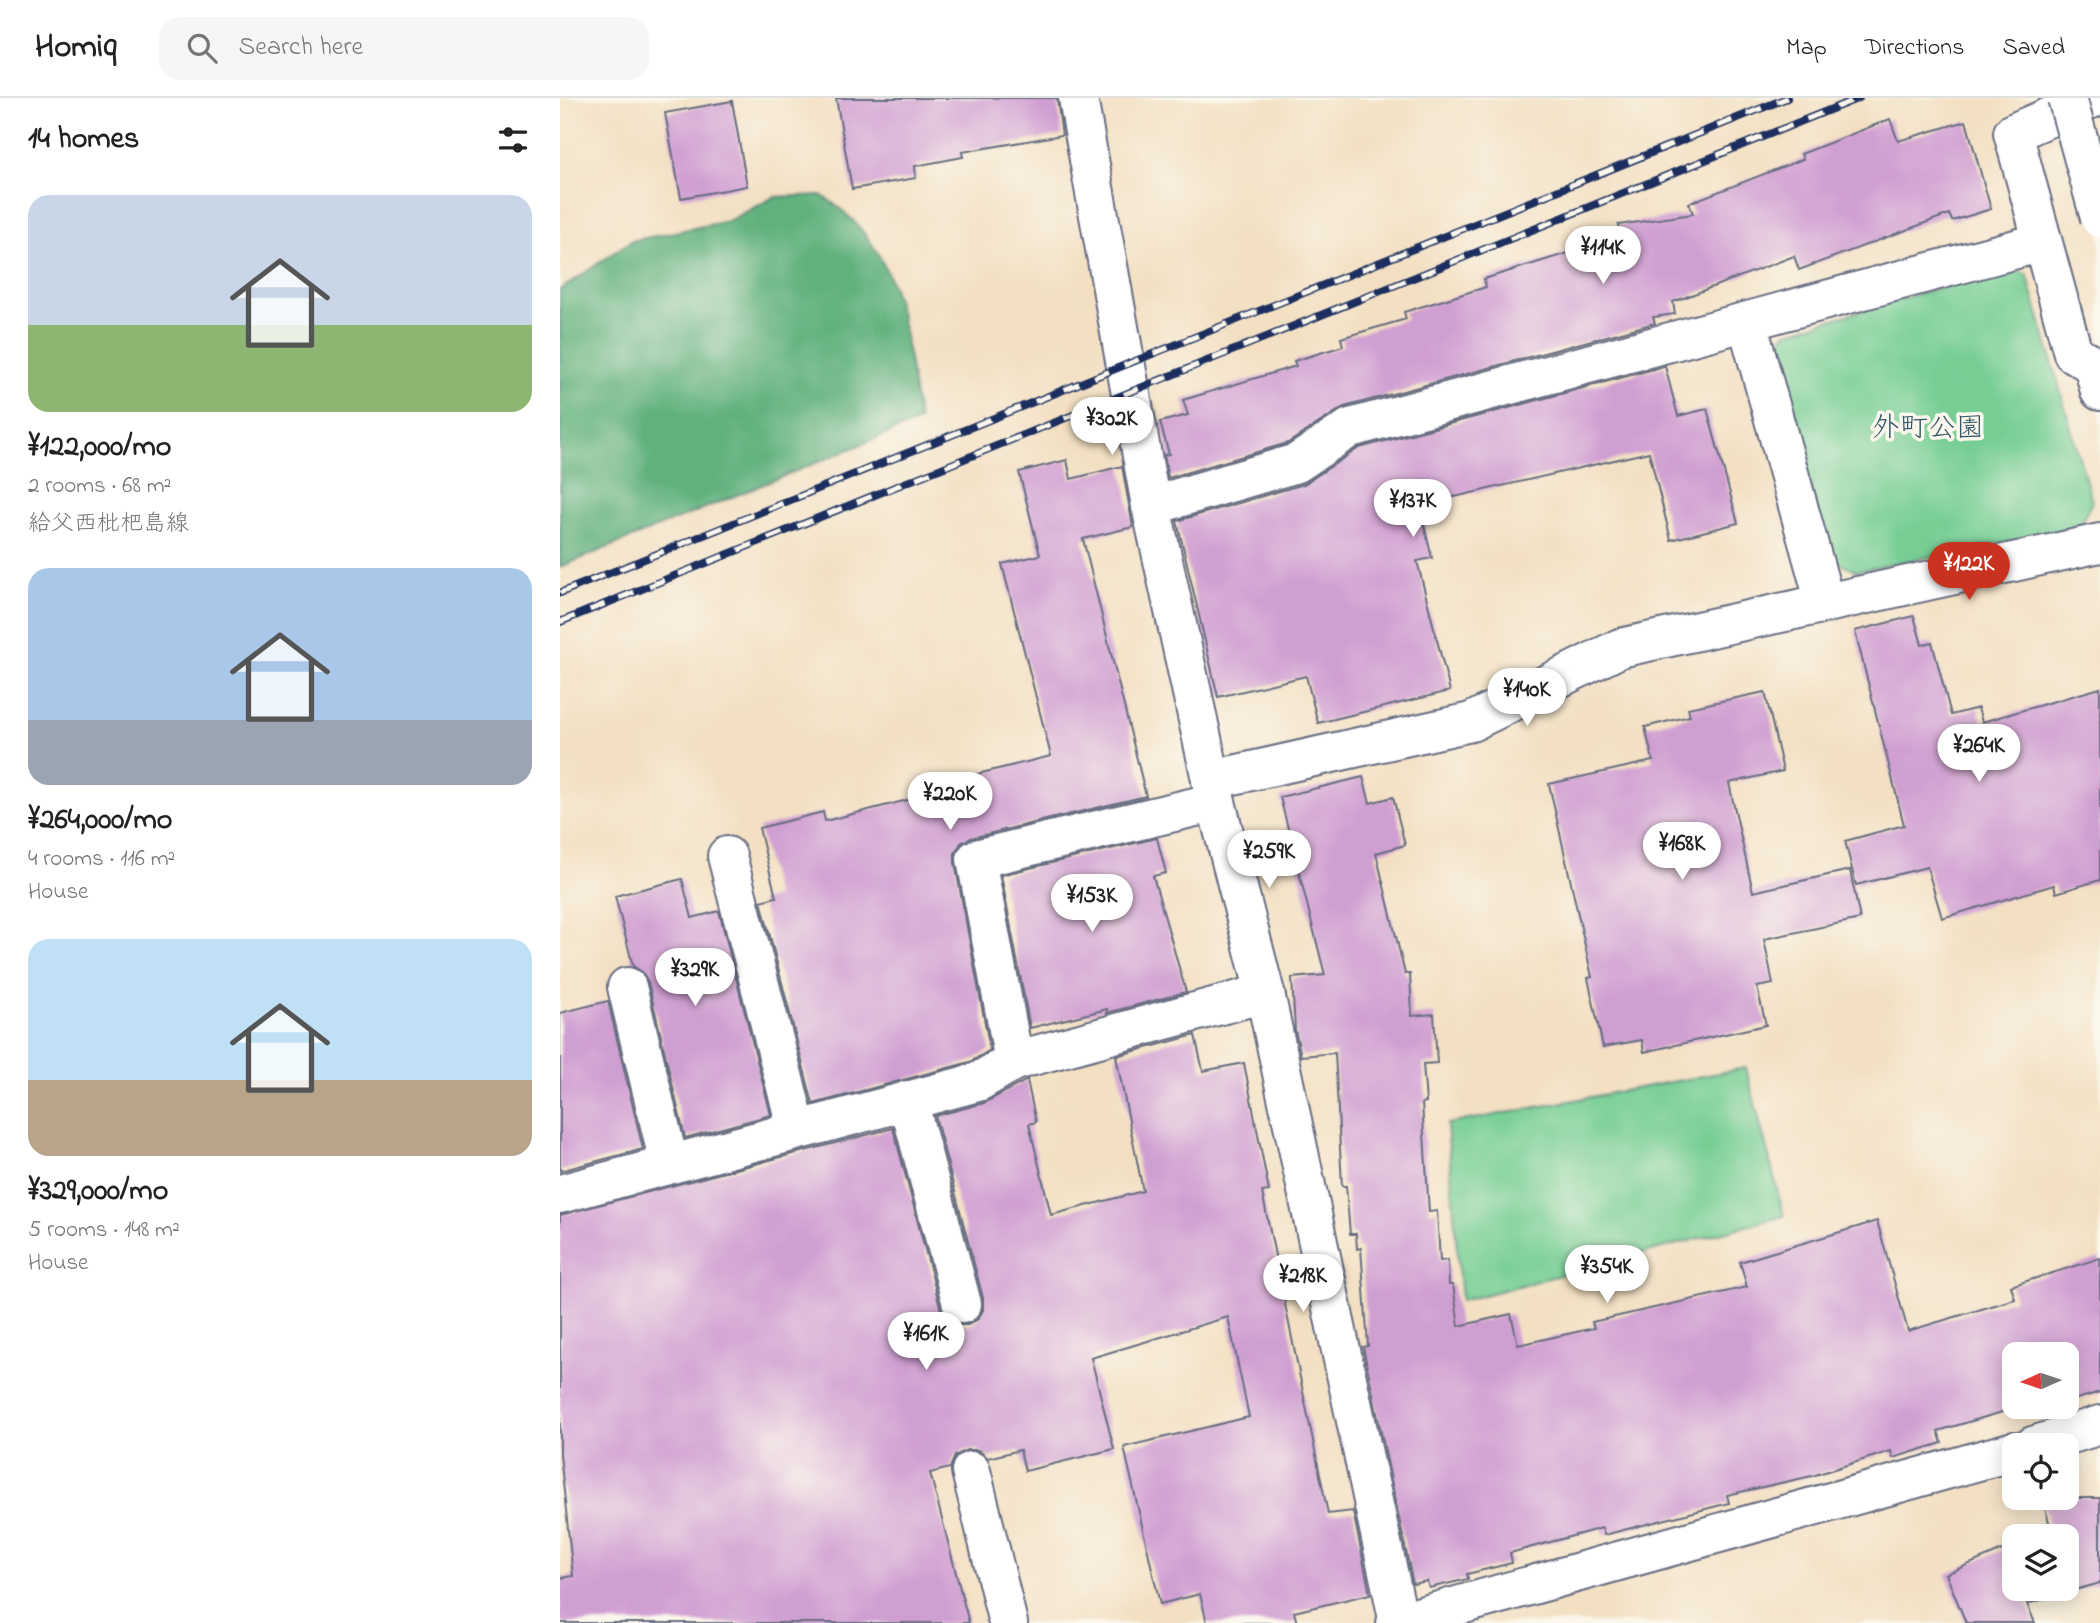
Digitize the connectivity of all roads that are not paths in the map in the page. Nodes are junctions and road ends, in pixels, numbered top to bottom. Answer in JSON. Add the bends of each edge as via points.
{"nodes":[{"id":1,"x":1078,"y":98,"type":"edge"},
{"id":2,"x":2067,"y":98,"type":"edge"},
{"id":3,"x":2093,"y":98,"type":"edge"},
{"id":4,"x":2100,"y":218,"type":"edge"},
{"id":5,"x":2042,"y":243,"type":"junction"},
{"id":6,"x":1747,"y":322,"type":"junction"},
{"id":7,"x":2100,"y":391,"type":"edge"},
{"id":8,"x":1151,"y":506,"type":"junction"},
{"id":9,"x":2100,"y":543,"type":"edge"},
{"id":10,"x":1825,"y":603,"type":"junction"},
{"id":11,"x":1213,"y":791,"type":"junction"},
{"id":12,"x":727,"y":856,"type":"dead end"},
{"id":13,"x":627,"y":987,"type":"dead end"},
{"id":14,"x":1265,"y":993,"type":"junction"},
{"id":15,"x":1014,"y":1061,"type":"junction"},
{"id":16,"x":908,"y":1100,"type":"junction"},
{"id":17,"x":797,"y":1130,"type":"junction"},
{"id":18,"x":669,"y":1163,"type":"junction"},
{"id":19,"x":560,"y":1194,"type":"edge"},
{"id":20,"x":962,"y":1304,"type":"dead end"},
{"id":21,"x":2100,"y":1425,"type":"edge"},
{"id":22,"x":2074,"y":1433,"type":"edge"},
{"id":23,"x":2002,"y":1454,"type":"edge"},
{"id":24,"x":971,"y":1471,"type":"dead end"},
{"id":25,"x":1008,"y":1623,"type":"edge"},
{"id":26,"x":1398,"y":1623,"type":"edge"}],
"edges":[{"from":1,"to":8,"type":"street"},
{"from":2,"to":4,"type":"street","bridge":true},
{"from":3,"to":5,"type":"street","via":[[2013,133]]},
{"from":5,"to":6,"type":"street"},
{"from":5,"to":7,"type":"street","via":[[2073,353],[2093,365]]},
{"from":6,"to":8,"type":"street","via":[[1350,429],[1297,463]]},
{"from":6,"to":10,"type":"street"},
{"from":8,"to":11,"type":"street"},
{"from":9,"to":10,"type":"street"},
{"from":10,"to":11,"type":"street","via":[[1620,649],[1471,722]]},
{"from":11,"to":14,"type":"street"},
{"from":11,"to":15,"type":"street","via":[[976,859]]},
{"from":12,"to":17,"type":"street"},
{"from":13,"to":18,"type":"street"},
{"from":14,"to":15,"type":"street"},
{"from":14,"to":26,"type":"street"},
{"from":15,"to":16,"type":"street","via":[[978,1082]]},
{"from":16,"to":17,"type":"street"},
{"from":16,"to":20,"type":"street"},
{"from":17,"to":18,"type":"street"},
{"from":18,"to":19,"type":"street"},
{"from":21,"to":22,"type":"street"},
{"from":23,"to":26,"type":"street"},
{"from":24,"to":25,"type":"street"}]}
